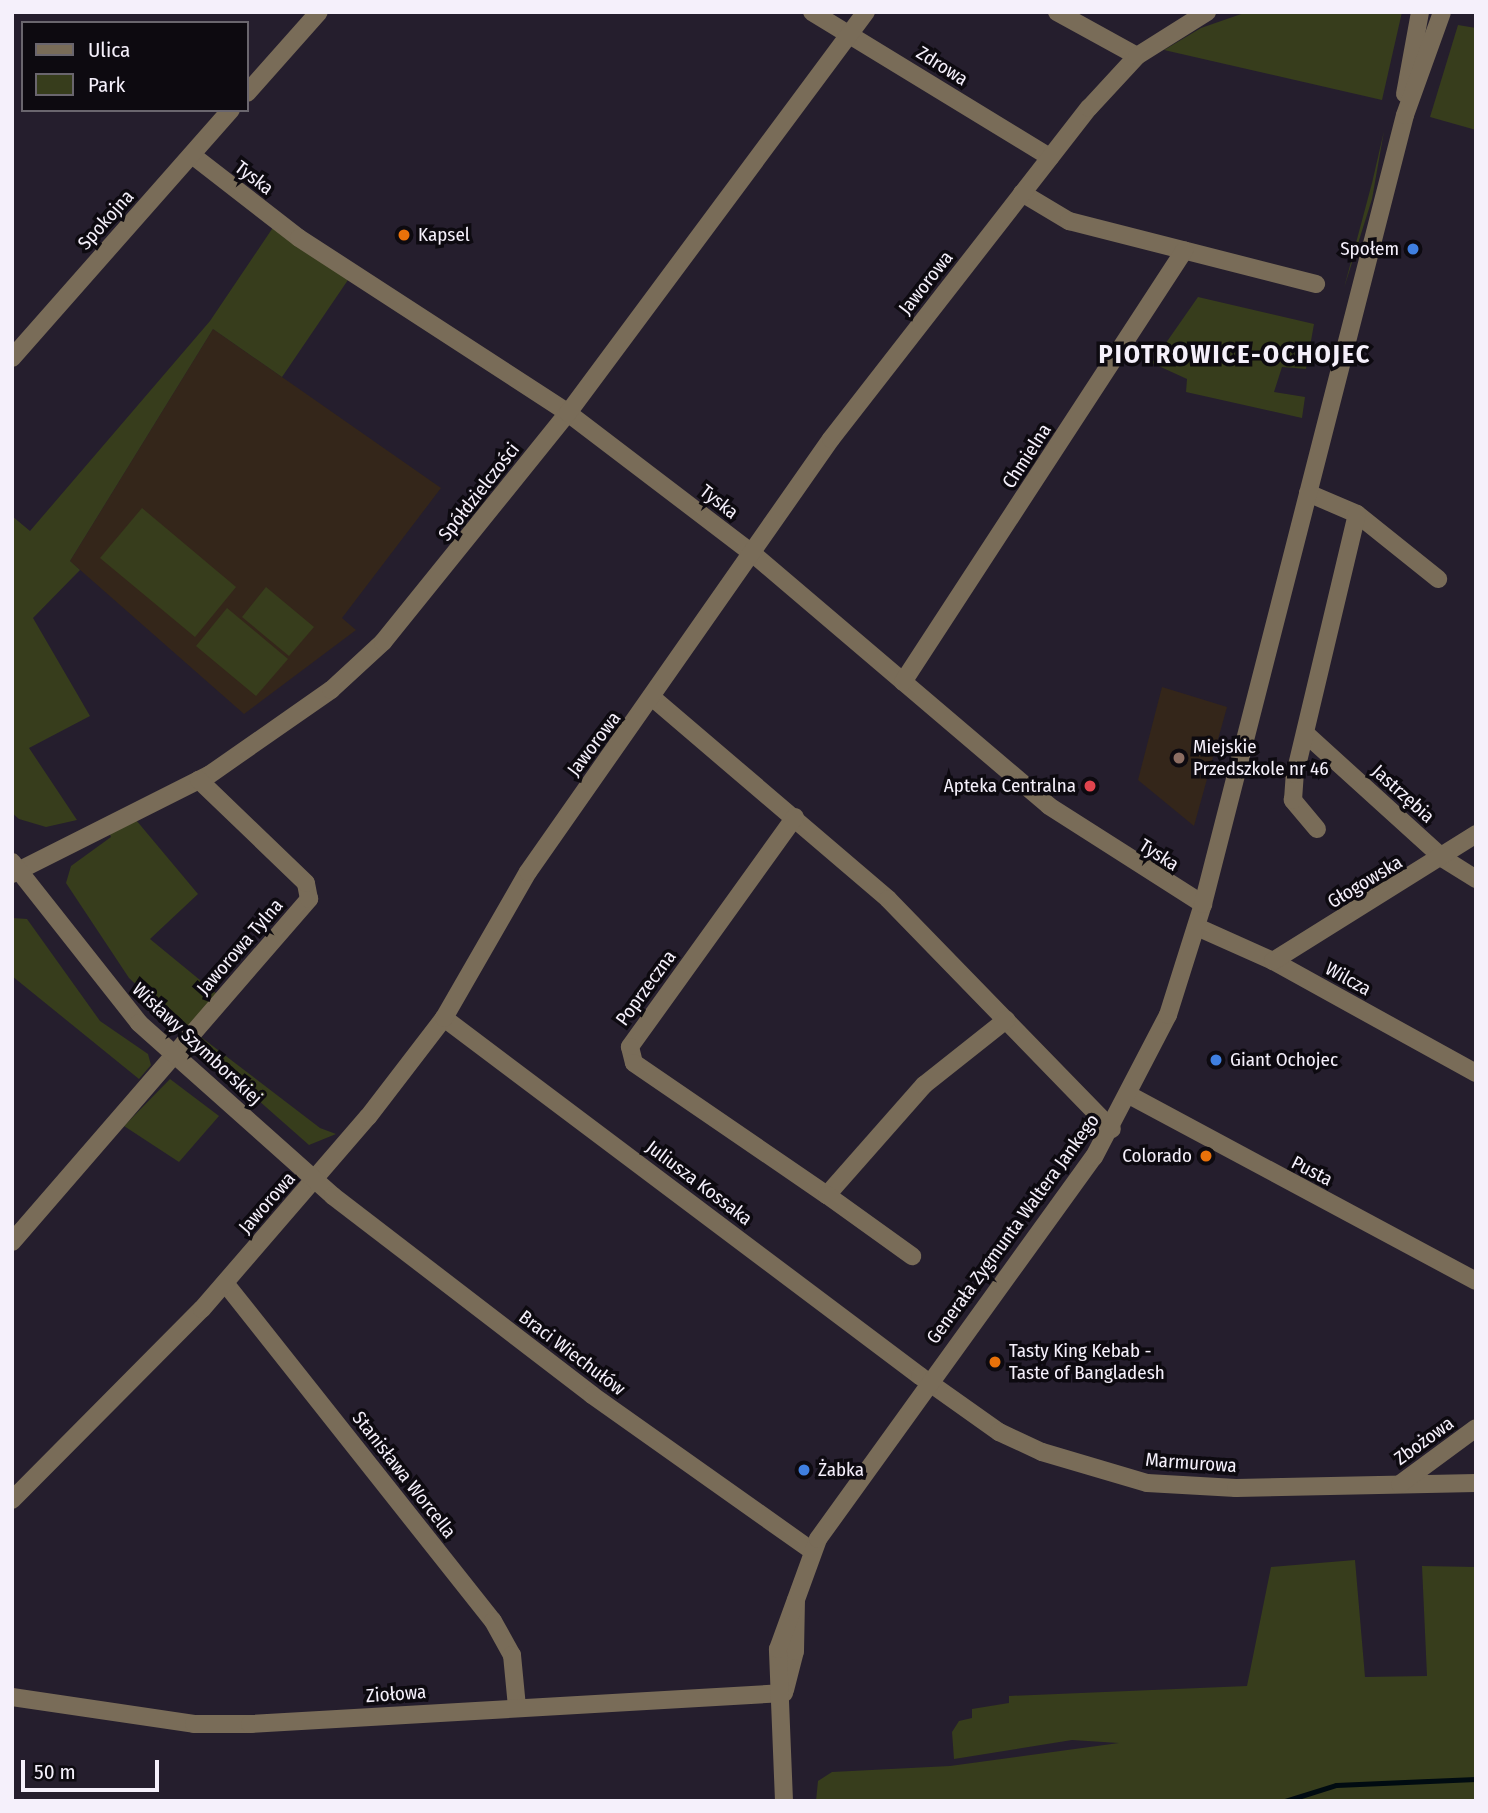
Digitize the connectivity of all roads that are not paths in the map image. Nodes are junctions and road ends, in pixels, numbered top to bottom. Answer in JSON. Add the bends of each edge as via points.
{"nodes":[{"id":1,"x":319,"y":12,"type":"edge"},
{"id":2,"x":812,"y":12,"type":"edge"},
{"id":3,"x":866,"y":12,"type":"edge"},
{"id":4,"x":1057,"y":12,"type":"edge"},
{"id":5,"x":1207,"y":12,"type":"edge"},
{"id":6,"x":1420,"y":12,"type":"edge"},
{"id":7,"x":1442,"y":12,"type":"edge"},
{"id":8,"x":850,"y":34,"type":"junction"},
{"id":9,"x":1137,"y":55,"type":"junction"},
{"id":10,"x":248,"y":92,"type":"edge"},
{"id":11,"x":229,"y":112,"type":"edge"},
{"id":12,"x":1405,"y":116,"type":"junction"},
{"id":13,"x":192,"y":155,"type":"junction"},
{"id":14,"x":1050,"y":157,"type":"junction"},
{"id":15,"x":1022,"y":193,"type":"junction"},
{"id":16,"x":1184,"y":251,"type":"junction"},
{"id":17,"x":1316,"y":284,"type":"dead end"},
{"id":18,"x":12,"y":358,"type":"edge"},
{"id":19,"x":568,"y":413,"type":"junction"},
{"id":20,"x":1308,"y":493,"type":"junction"},
{"id":21,"x":1357,"y":514,"type":"junction"},
{"id":22,"x":752,"y":553,"type":"junction"},
{"id":23,"x":1438,"y":579,"type":"dead end"},
{"id":24,"x":903,"y":682,"type":"junction"},
{"id":25,"x":654,"y":698,"type":"junction"},
{"id":26,"x":1306,"y":734,"type":"junction"},
{"id":27,"x":199,"y":780,"type":"junction"},
{"id":28,"x":795,"y":817,"type":"junction"},
{"id":29,"x":1317,"y":829,"type":"dead end"},
{"id":30,"x":1476,"y":834,"type":"edge"},
{"id":31,"x":1444,"y":859,"type":"junction"},
{"id":32,"x":14,"y":869,"type":"edge"},
{"id":33,"x":1476,"y":879,"type":"edge"},
{"id":34,"x":1203,"y":904,"type":"junction"},
{"id":35,"x":1196,"y":927,"type":"junction"},
{"id":36,"x":1273,"y":961,"type":"junction"},
{"id":37,"x":444,"y":1018,"type":"junction"},
{"id":38,"x":1006,"y":1020,"type":"junction"},
{"id":39,"x":174,"y":1056,"type":"junction"},
{"id":40,"x":1476,"y":1073,"type":"edge"},
{"id":41,"x":1131,"y":1096,"type":"junction"},
{"id":42,"x":1112,"y":1129,"type":"junction"},
{"id":43,"x":314,"y":1179,"type":"junction"},
{"id":44,"x":827,"y":1195,"type":"junction"},
{"id":45,"x":12,"y":1242,"type":"edge"},
{"id":46,"x":912,"y":1256,"type":"dead end"},
{"id":47,"x":1476,"y":1281,"type":"edge"},
{"id":48,"x":225,"y":1283,"type":"junction"},
{"id":49,"x":928,"y":1382,"type":"junction"},
{"id":50,"x":1476,"y":1428,"type":"edge"},
{"id":51,"x":1476,"y":1483,"type":"edge"},
{"id":52,"x":1397,"y":1486,"type":"junction"},
{"id":53,"x":12,"y":1500,"type":"edge"},
{"id":54,"x":812,"y":1551,"type":"junction"},
{"id":55,"x":784,"y":1693,"type":"junction"},
{"id":56,"x":12,"y":1697,"type":"edge"},
{"id":57,"x":517,"y":1707,"type":"junction"},
{"id":58,"x":784,"y":1801,"type":"edge"}],
"edges":[{"from":1,"to":10,"type":"street"},
{"from":2,"to":8,"type":"street","name":"Zdrowa"},
{"from":3,"to":8,"type":"street","name":"Spółdzielczości"},
{"from":4,"to":9,"type":"street"},
{"from":5,"to":9,"type":"street","name":"Jaworowa"},
{"from":6,"to":12,"type":"street","name":"Generała Zygmunta Waltera Jankego","via":[[1408,55]]},
{"from":7,"to":12,"type":"street","name":"Generała Zygmunta Waltera Jankego"},
{"from":8,"to":14,"type":"street","name":"Zdrowa"},
{"from":8,"to":19,"type":"street","name":"Spółdzielczości"},
{"from":9,"to":14,"type":"street","name":"Jaworowa"},
{"from":11,"to":13,"type":"street","name":"Spokojna"},
{"from":12,"to":20,"type":"street","name":"Generała Zygmunta Waltera Jankego"},
{"from":13,"to":18,"type":"street","name":"Spokojna"},
{"from":13,"to":19,"type":"street","name":"Tyska","via":[[299,238]]},
{"from":14,"to":15,"type":"street","name":"Jaworowa"},
{"from":15,"to":16,"type":"street","via":[[1063,219]]},
{"from":15,"to":22,"type":"street","name":"Jaworowa"},
{"from":16,"to":17,"type":"street"},
{"from":16,"to":24,"type":"street","name":"Chmielna"},
{"from":19,"to":22,"type":"street","name":"Tyska"},
{"from":19,"to":27,"type":"street","name":"Spółdzielczości","via":[[383,642],[331,690]]},
{"from":20,"to":21,"type":"street"},
{"from":20,"to":34,"type":"street","name":"Generała Zygmunta Waltera Jankego"},
{"from":21,"to":23,"type":"street"},
{"from":21,"to":26,"type":"street"},
{"from":22,"to":24,"type":"street","name":"Tyska"},
{"from":22,"to":25,"type":"street","name":"Jaworowa"},
{"from":24,"to":34,"type":"street","name":"Tyska","via":[[1066,819]]},
{"from":25,"to":28,"type":"street"},
{"from":25,"to":37,"type":"street","name":"Jaworowa","via":[[528,872]]},
{"from":26,"to":29,"type":"street","via":[[1293,800]]},
{"from":26,"to":31,"type":"street","name":"Jastrzębia"},
{"from":27,"to":32,"type":"street","name":"Spółdzielczości"},
{"from":27,"to":39,"type":"street","name":"Jaworowa Tylna","via":[[310,891]]},
{"from":28,"to":38,"type":"street","via":[[888,899]]},
{"from":28,"to":44,"type":"street","name":"Poprzeczna","via":[[628,1055]]},
{"from":30,"to":31,"type":"street","name":"Głogowska"},
{"from":31,"to":33,"type":"street","name":"Jastrzębia"},
{"from":31,"to":36,"type":"street","name":"Głogowska"},
{"from":32,"to":39,"type":"street","name":"Wisławy Szymborskiej","via":[[92,968]]},
{"from":34,"to":35,"type":"street","name":"Generała Zygmunta Waltera Jankego"},
{"from":35,"to":36,"type":"street","name":"Wilcza"},
{"from":35,"to":41,"type":"street","name":"Generała Zygmunta Waltera Jankego","via":[[1168,1015]]},
{"from":36,"to":40,"type":"street","name":"Wilcza"},
{"from":37,"to":43,"type":"street","name":"Jaworowa"},
{"from":37,"to":49,"type":"street","name":"Juliusza Kossaka"},
{"from":38,"to":42,"type":"street"},
{"from":38,"to":44,"type":"street","via":[[924,1085]]},
{"from":39,"to":43,"type":"street","name":"Wisławy Szymborskiej"},
{"from":39,"to":45,"type":"street","name":"Jaworowa Tylna"},
{"from":41,"to":42,"type":"street","name":"Generała Zygmunta Waltera Jankego"},
{"from":41,"to":47,"type":"street","name":"Pusta"},
{"from":42,"to":49,"type":"street","name":"Generała Zygmunta Waltera Jankego"},
{"from":43,"to":48,"type":"street","name":"Jaworowa"},
{"from":43,"to":54,"type":"street","name":"Braci Wiechułów","via":[[592,1395]]},
{"from":44,"to":46,"type":"street","name":"Poprzeczna"},
{"from":48,"to":53,"type":"street","name":"Jaworowa"},
{"from":48,"to":57,"type":"street","name":"Stanisława Worcella","via":[[493,1621],[512,1655]]},
{"from":49,"to":52,"type":"street","name":"Marmurowa","via":[[982,1420],[1042,1452],[1147,1483]]},
{"from":49,"to":54,"type":"street","name":"Generała Zygmunta Waltera Jankego"},
{"from":50,"to":52,"type":"street","name":"Zbożowa"},
{"from":51,"to":52,"type":"street","name":"Marmurowa"},
{"from":54,"to":55,"type":"street","name":"Generała Zygmunta Waltera Jankego","via":[[796,1596],[795,1651]]},
{"from":55,"to":57,"type":"street","name":"Ziołowa"},
{"from":55,"to":58,"type":"street","name":"Generała Zygmunta Waltera Jankego"},
{"from":56,"to":57,"type":"street","name":"Ziołowa","via":[[194,1724]]}]}
